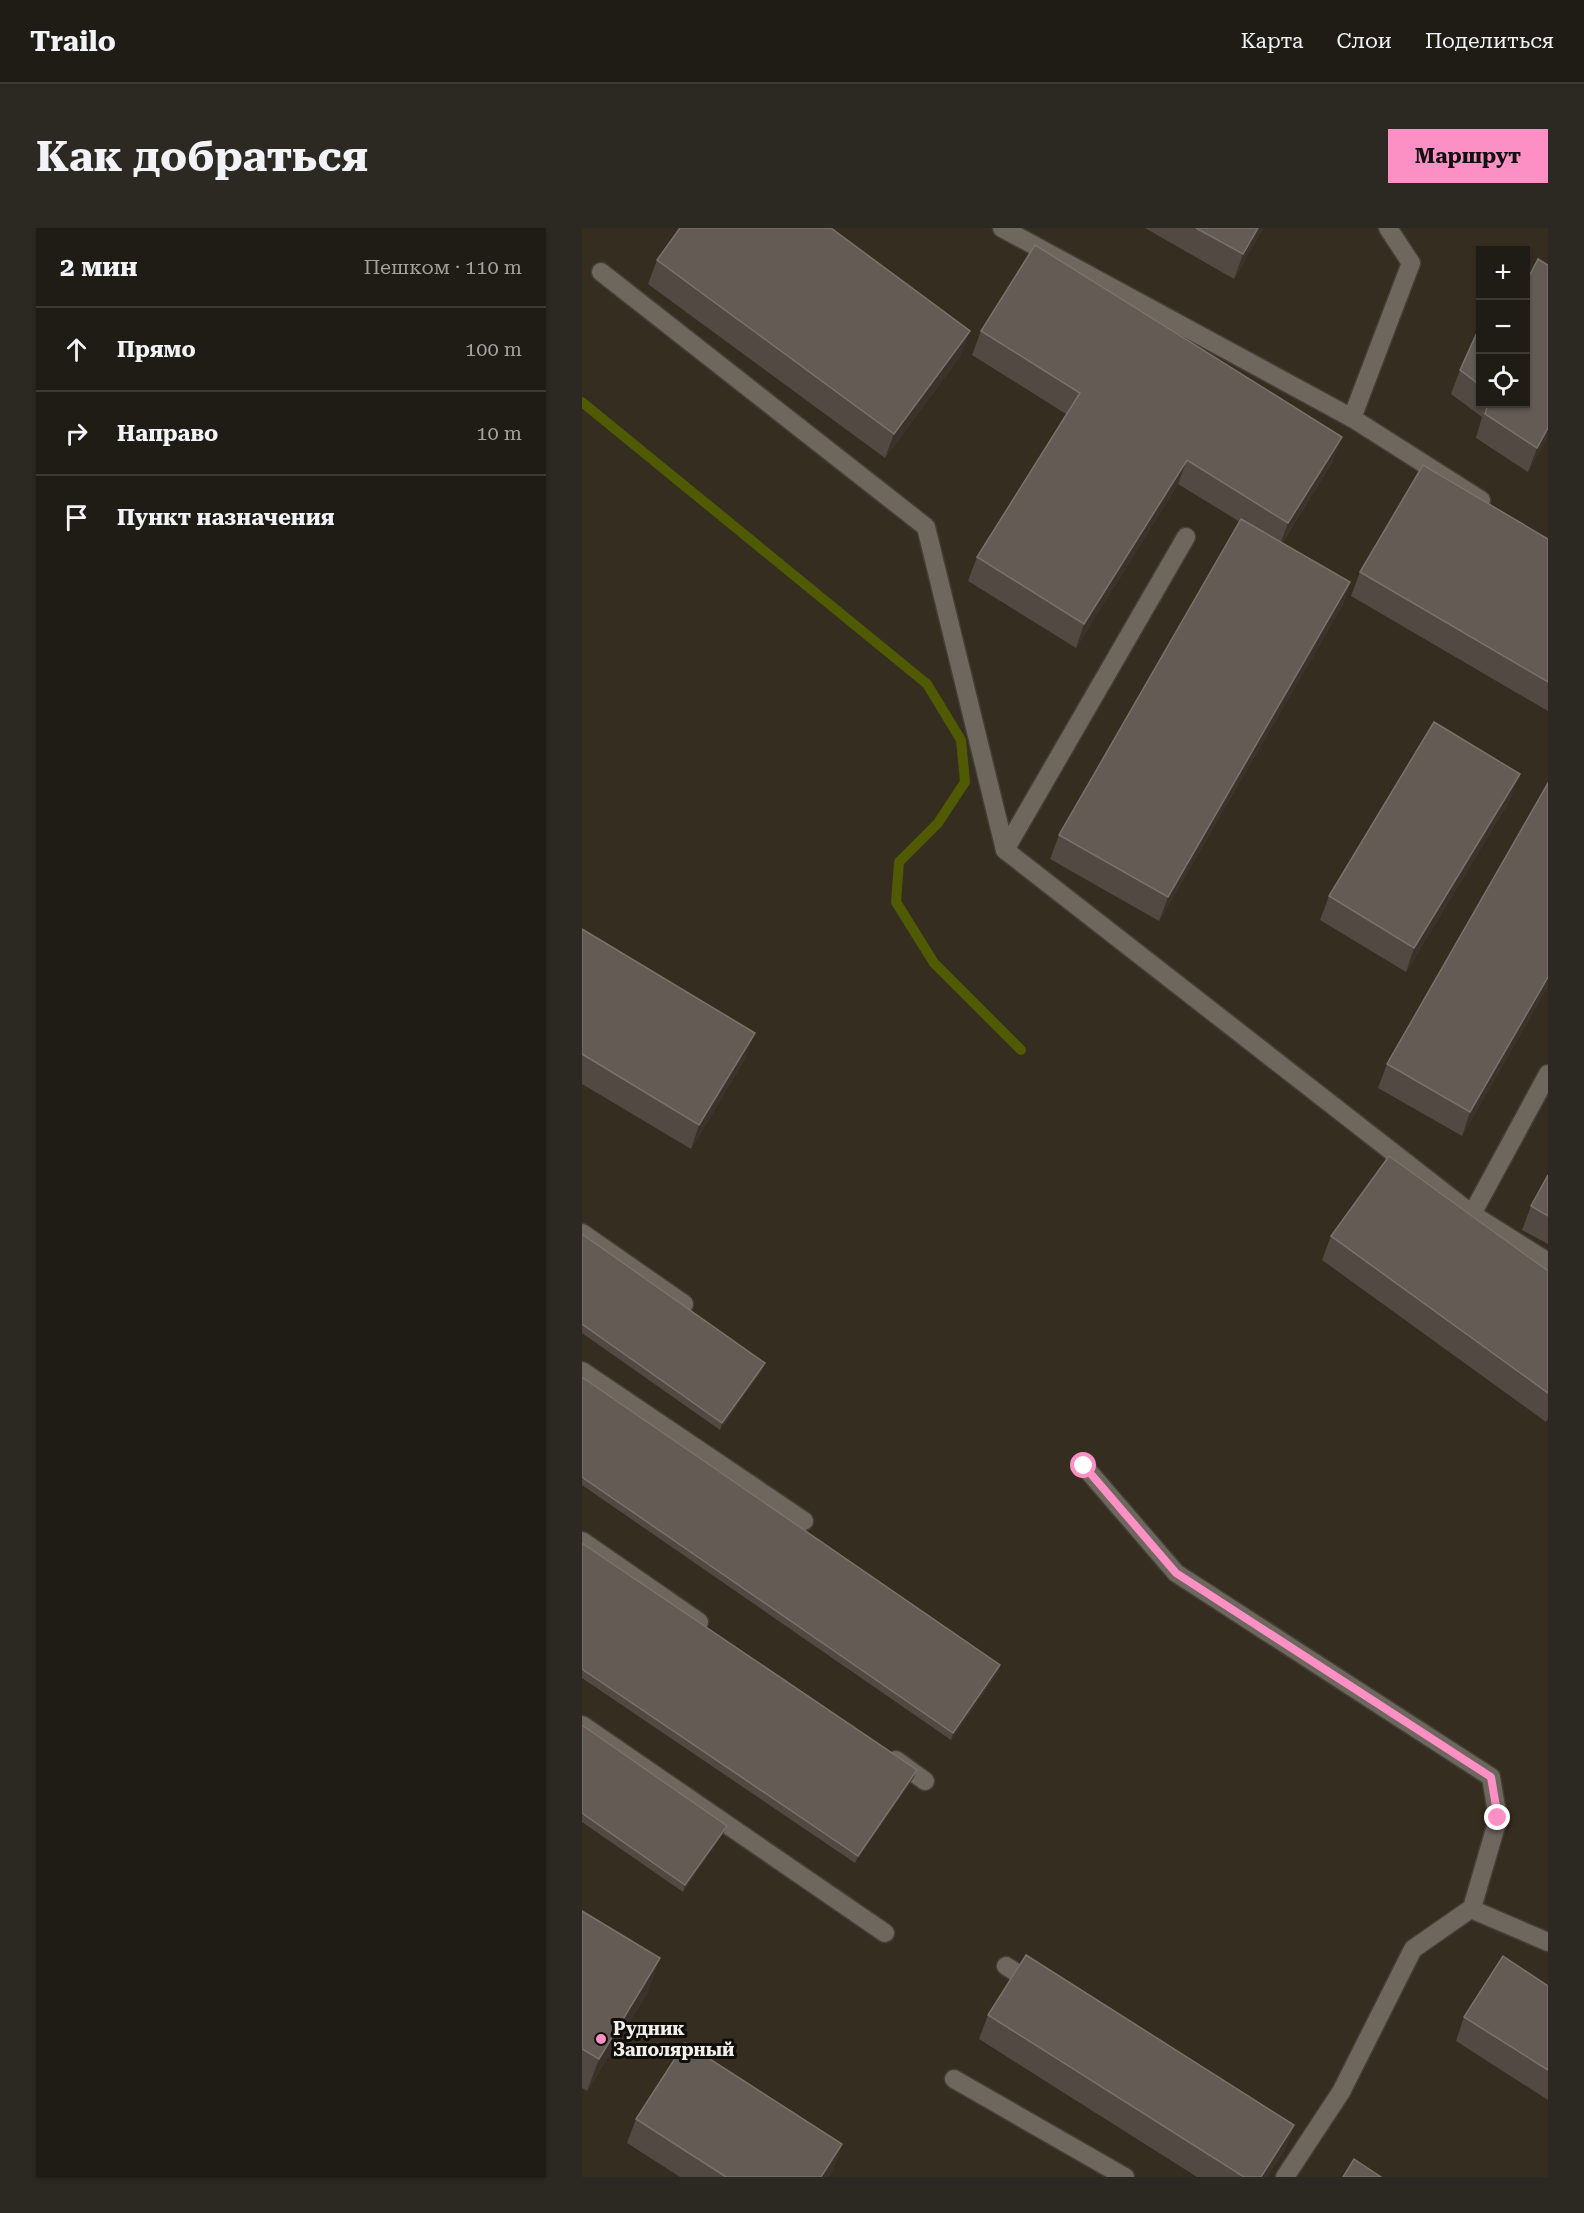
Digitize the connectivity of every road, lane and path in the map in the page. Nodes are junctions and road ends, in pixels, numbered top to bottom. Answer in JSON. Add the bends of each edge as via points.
{"nodes":[{"id":1,"x":1002,"y":228,"type":"edge"},
{"id":2,"x":1388,"y":228,"type":"edge"},
{"id":3,"x":601,"y":272,"type":"dead end"},
{"id":4,"x":1352,"y":418,"type":"junction"},
{"id":5,"x":1499,"y":512,"type":"edge"},
{"id":6,"x":1186,"y":537,"type":"dead end"},
{"id":7,"x":1005,"y":850,"type":"junction"},
{"id":8,"x":1548,"y":1074,"type":"edge"},
{"id":9,"x":1472,"y":1214,"type":"junction"},
{"id":10,"x":582,"y":1233,"type":"edge"},
{"id":11,"x":1548,"y":1262,"type":"edge"},
{"id":12,"x":684,"y":1304,"type":"edge"},
{"id":13,"x":582,"y":1371,"type":"edge"},
{"id":14,"x":1084,"y":1466,"type":"dead end"},
{"id":15,"x":804,"y":1521,"type":"dead end"},
{"id":16,"x":582,"y":1541,"type":"edge"},
{"id":17,"x":710,"y":1630,"type":"edge"},
{"id":18,"x":582,"y":1725,"type":"edge"},
{"id":19,"x":886,"y":1753,"type":"edge"},
{"id":20,"x":926,"y":1781,"type":"dead end"},
{"id":21,"x":1472,"y":1908,"type":"junction"},
{"id":22,"x":885,"y":1933,"type":"dead end"},
{"id":23,"x":1548,"y":1942,"type":"edge"},
{"id":24,"x":1006,"y":1966,"type":"dead end"},
{"id":25,"x":1055,"y":1997,"type":"edge"},
{"id":26,"x":954,"y":2079,"type":"dead end"},
{"id":27,"x":1125,"y":2177,"type":"edge"},
{"id":28,"x":1285,"y":2177,"type":"edge"}],
"edges":[{"from":1,"to":4,"type":"lane"},
{"from":2,"to":4,"type":"lane","via":[[1411,263]]},
{"from":3,"to":7,"type":"lane","via":[[926,527]]},
{"from":4,"to":5,"type":"lane"},
{"from":6,"to":7,"type":"lane"},
{"from":7,"to":9,"type":"lane"},
{"from":8,"to":9,"type":"lane"},
{"from":9,"to":11,"type":"lane"},
{"from":10,"to":12,"type":"lane"},
{"from":13,"to":15,"type":"lane"},
{"from":14,"to":21,"type":"lane","via":[[1176,1573],[1491,1777],[1498,1818]]},
{"from":16,"to":17,"type":"lane"},
{"from":18,"to":22,"type":"lane"},
{"from":19,"to":20,"type":"lane"},
{"from":21,"to":23,"type":"lane"},
{"from":21,"to":28,"type":"lane","via":[[1413,1949],[1341,2092],[1295,2151]]},
{"from":24,"to":25,"type":"lane"},
{"from":26,"to":27,"type":"lane"}]}
